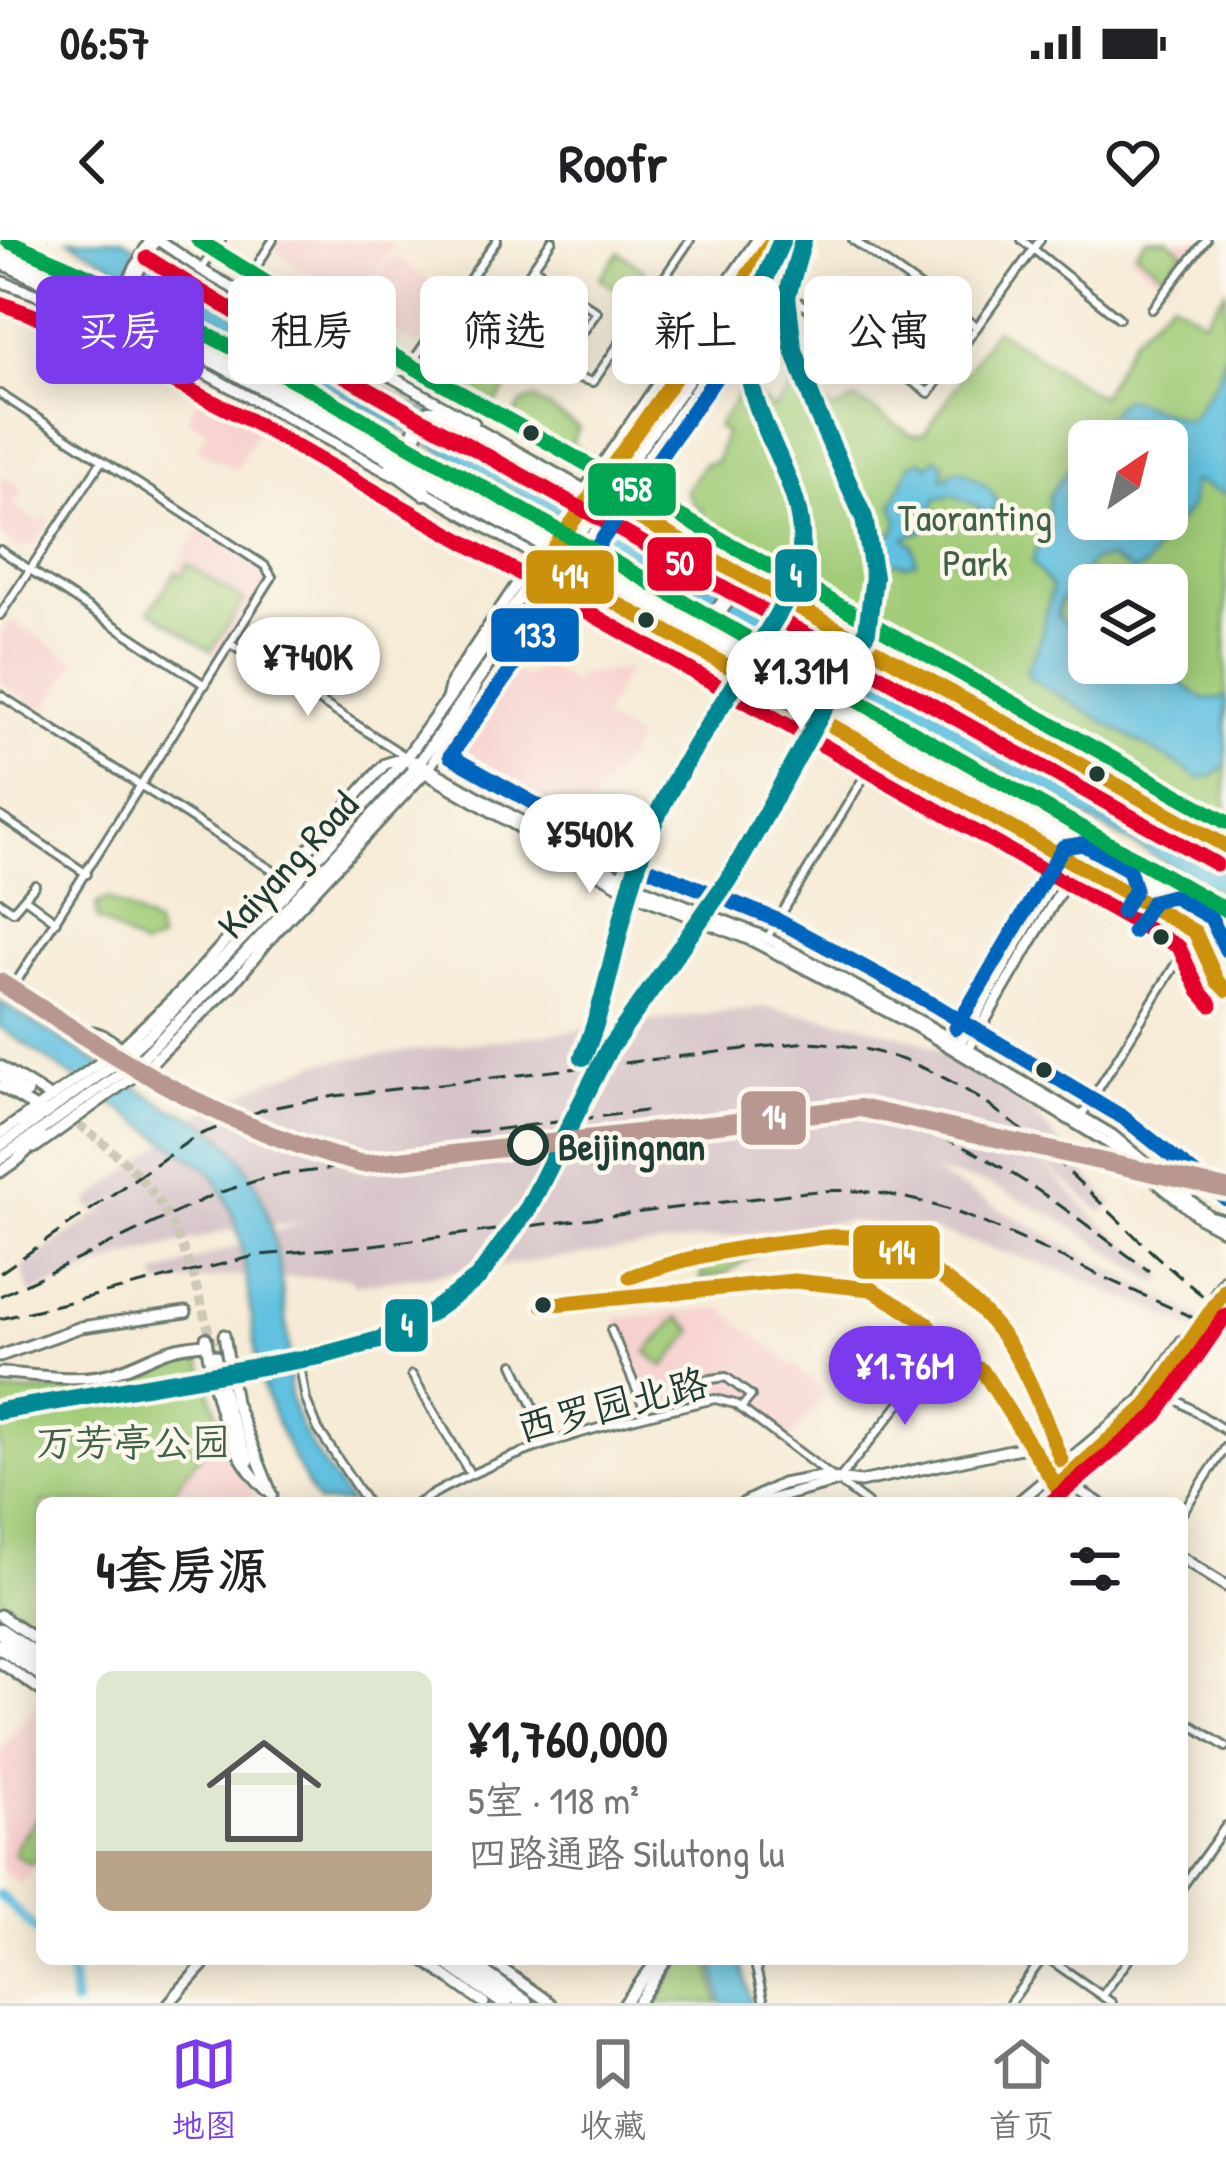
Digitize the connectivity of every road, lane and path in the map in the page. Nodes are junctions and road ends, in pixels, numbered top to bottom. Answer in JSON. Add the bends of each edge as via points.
{"nodes":[{"id":1,"x":221,"y":240,"type":"edge"},
{"id":2,"x":273,"y":240,"type":"edge"},
{"id":3,"x":497,"y":240,"type":"edge"},
{"id":4,"x":551,"y":240,"type":"edge"},
{"id":5,"x":690,"y":240,"type":"edge"},
{"id":6,"x":757,"y":240,"type":"edge"},
{"id":7,"x":772,"y":240,"type":"edge"},
{"id":8,"x":788,"y":240,"type":"edge"},
{"id":9,"x":802,"y":240,"type":"edge"},
{"id":10,"x":854,"y":240,"type":"edge"},
{"id":11,"x":1022,"y":240,"type":"edge"},
{"id":12,"x":1040,"y":240,"type":"edge"},
{"id":13,"x":1206,"y":240,"type":"edge"},
{"id":14,"x":149,"y":243,"type":"edge"},
{"id":15,"x":0,"y":246,"type":"edge"},
{"id":16,"x":1034,"y":248,"type":"junction"},
{"id":17,"x":0,"y":260,"type":"edge"},
{"id":18,"x":23,"y":263,"type":"junction"},
{"id":19,"x":533,"y":267,"type":"junction"},
{"id":20,"x":201,"y":270,"type":"junction"},
{"id":21,"x":63,"y":276,"type":"edge"},
{"id":22,"x":130,"y":276,"type":"edge"},
{"id":23,"x":250,"y":276,"type":"edge"},
{"id":24,"x":473,"y":276,"type":"edge"},
{"id":25,"x":527,"y":276,"type":"edge"},
{"id":26,"x":546,"y":276,"type":"edge"},
{"id":27,"x":732,"y":276,"type":"edge"},
{"id":28,"x":747,"y":276,"type":"edge"},
{"id":29,"x":762,"y":276,"type":"edge"},
{"id":30,"x":777,"y":276,"type":"edge"},
{"id":31,"x":0,"y":281,"type":"edge"},
{"id":32,"x":228,"y":285,"type":"edge"},
{"id":33,"x":780,"y":289,"type":"edge"},
{"id":34,"x":36,"y":294,"type":"edge"},
{"id":35,"x":1152,"y":309,"type":"dead end"},
{"id":36,"x":1120,"y":318,"type":"dead end"},
{"id":37,"x":977,"y":327,"type":"junction"},
{"id":38,"x":204,"y":341,"type":"edge"},
{"id":39,"x":420,"y":351,"type":"edge"},
{"id":40,"x":204,"y":359,"type":"edge"},
{"id":41,"x":218,"y":362,"type":"junction"},
{"id":42,"x":406,"y":371,"type":"junction"},
{"id":43,"x":204,"y":373,"type":"edge"},
{"id":44,"x":396,"y":373,"type":"edge"},
{"id":45,"x":396,"y":378,"type":"edge"},
{"id":46,"x":588,"y":381,"type":"edge"},
{"id":47,"x":656,"y":384,"type":"edge"},
{"id":48,"x":671,"y":384,"type":"edge"},
{"id":49,"x":686,"y":384,"type":"edge"},
{"id":50,"x":700,"y":384,"type":"edge"},
{"id":51,"x":417,"y":390,"type":"junction"},
{"id":52,"x":666,"y":391,"type":"junction"},
{"id":53,"x":0,"y":394,"type":"edge"},
{"id":54,"x":648,"y":396,"type":"junction"},
{"id":55,"x":293,"y":403,"type":"junction"},
{"id":56,"x":429,"y":410,"type":"junction"},
{"id":57,"x":454,"y":410,"type":"junction"},
{"id":58,"x":332,"y":412,"type":"junction"},
{"id":59,"x":409,"y":440,"type":"junction"},
{"id":60,"x":654,"y":450,"type":"junction"},
{"id":61,"x":636,"y":456,"type":"junction"},
{"id":62,"x":101,"y":462,"type":"junction"},
{"id":63,"x":462,"y":491,"type":"junction"},
{"id":64,"x":424,"y":492,"type":"junction"},
{"id":65,"x":600,"y":501,"type":"junction"},
{"id":66,"x":574,"y":541,"type":"junction"},
{"id":67,"x":0,"y":550,"type":"edge"},
{"id":68,"x":539,"y":559,"type":"junction"},
{"id":69,"x":29,"y":569,"type":"junction"},
{"id":70,"x":561,"y":571,"type":"junction"},
{"id":71,"x":735,"y":579,"type":"junction"},
{"id":72,"x":648,"y":596,"type":"junction"},
{"id":73,"x":665,"y":599,"type":"junction"},
{"id":74,"x":0,"y":615,"type":"edge"},
{"id":75,"x":720,"y":616,"type":"junction"},
{"id":76,"x":232,"y":645,"type":"junction"},
{"id":77,"x":775,"y":662,"type":"junction"},
{"id":78,"x":744,"y":676,"type":"junction"},
{"id":79,"x":205,"y":685,"type":"junction"},
{"id":80,"x":0,"y":695,"type":"edge"},
{"id":81,"x":820,"y":718,"type":"junction"},
{"id":82,"x":879,"y":752,"type":"junction"},
{"id":83,"x":407,"y":757,"type":"junction"},
{"id":84,"x":423,"y":769,"type":"junction"},
{"id":85,"x":141,"y":785,"type":"junction"},
{"id":86,"x":1001,"y":806,"type":"junction"},
{"id":87,"x":0,"y":816,"type":"edge"},
{"id":88,"x":1042,"y":844,"type":"junction"},
{"id":89,"x":1226,"y":846,"type":"edge"},
{"id":90,"x":1071,"y":861,"type":"junction"},
{"id":91,"x":86,"y":874,"type":"junction"},
{"id":92,"x":618,"y":876,"type":"junction"},
{"id":93,"x":35,"y":885,"type":"dead end"},
{"id":94,"x":297,"y":888,"type":"junction"},
{"id":95,"x":26,"y":899,"type":"junction"},
{"id":96,"x":0,"y":902,"type":"edge"},
{"id":97,"x":1226,"y":915,"type":"edge"},
{"id":98,"x":712,"y":920,"type":"junction"},
{"id":99,"x":56,"y":921,"type":"junction"},
{"id":100,"x":1195,"y":932,"type":"junction"},
{"id":101,"x":1226,"y":934,"type":"edge"},
{"id":102,"x":766,"y":938,"type":"junction"},
{"id":103,"x":1226,"y":950,"type":"edge"},
{"id":104,"x":0,"y":986,"type":"edge"},
{"id":105,"x":1226,"y":990,"type":"edge"},
{"id":106,"x":10,"y":992,"type":"junction"},
{"id":107,"x":962,"y":1050,"type":"junction"},
{"id":108,"x":129,"y":1060,"type":"junction"},
{"id":109,"x":0,"y":1066,"type":"edge"},
{"id":110,"x":0,"y":1076,"type":"edge"},
{"id":111,"x":0,"y":1086,"type":"edge"},
{"id":112,"x":27,"y":1093,"type":"dead end"},
{"id":113,"x":80,"y":1097,"type":"junction"},
{"id":114,"x":56,"y":1106,"type":"junction"},
{"id":115,"x":36,"y":1108,"type":"junction"},
{"id":116,"x":1081,"y":1117,"type":"junction"},
{"id":117,"x":20,"y":1120,"type":"junction"},
{"id":118,"x":0,"y":1134,"type":"edge"},
{"id":119,"x":0,"y":1146,"type":"edge"},
{"id":120,"x":0,"y":1159,"type":"edge"},
{"id":121,"x":17,"y":1160,"type":"junction"},
{"id":122,"x":0,"y":1172,"type":"edge"},
{"id":123,"x":1205,"y":1217,"type":"junction"},
{"id":124,"x":1226,"y":1221,"type":"edge"},
{"id":125,"x":1226,"y":1232,"type":"edge"},
{"id":126,"x":1226,"y":1278,"type":"edge"},
{"id":127,"x":1221,"y":1293,"type":"tunnel mouth"},
{"id":128,"x":185,"y":1312,"type":"dead end"},
{"id":129,"x":611,"y":1330,"type":"dead end"},
{"id":130,"x":224,"y":1336,"type":"dead end"},
{"id":131,"x":1186,"y":1343,"type":"tunnel mouth"},
{"id":132,"x":942,"y":1352,"type":"dead end"},
{"id":133,"x":215,"y":1354,"type":"tunnel mouth"},
{"id":134,"x":298,"y":1354,"type":"dead end"},
{"id":135,"x":0,"y":1356,"type":"edge"},
{"id":136,"x":514,"y":1364,"type":"dead end"},
{"id":137,"x":0,"y":1373,"type":"edge"},
{"id":138,"x":412,"y":1375,"type":"dead end"},
{"id":139,"x":704,"y":1380,"type":"dead end"},
{"id":140,"x":1174,"y":1398,"type":"dead end"},
{"id":141,"x":742,"y":1408,"type":"junction"},
{"id":142,"x":647,"y":1414,"type":"junction"},
{"id":143,"x":1226,"y":1431,"type":"edge"},
{"id":144,"x":550,"y":1443,"type":"junction"},
{"id":145,"x":1226,"y":1447,"type":"edge"},
{"id":146,"x":469,"y":1472,"type":"junction"},
{"id":147,"x":1067,"y":1472,"type":"junction"},
{"id":148,"x":838,"y":1481,"type":"junction"},
{"id":149,"x":1054,"y":1482,"type":"junction"},
{"id":150,"x":270,"y":1497,"type":"edge"},
{"id":151,"x":270,"y":1497,"type":"edge"},
{"id":152,"x":271,"y":1497,"type":"edge"},
{"id":153,"x":363,"y":1497,"type":"edge"},
{"id":154,"x":428,"y":1497,"type":"edge"},
{"id":155,"x":756,"y":1497,"type":"edge"},
{"id":156,"x":780,"y":1497,"type":"edge"},
{"id":157,"x":859,"y":1497,"type":"edge"},
{"id":158,"x":1028,"y":1497,"type":"edge"},
{"id":159,"x":1041,"y":1497,"type":"edge"},
{"id":160,"x":1090,"y":1497,"type":"edge"},
{"id":161,"x":1188,"y":1504,"type":"edge"},
{"id":162,"x":1188,"y":1562,"type":"edge"},
{"id":163,"x":1226,"y":1586,"type":"edge"},
{"id":164,"x":0,"y":1615,"type":"edge"},
{"id":165,"x":0,"y":1631,"type":"edge"},
{"id":166,"x":36,"y":1640,"type":"edge"},
{"id":167,"x":0,"y":1646,"type":"edge"},
{"id":168,"x":36,"y":1656,"type":"edge"},
{"id":169,"x":1,"y":1665,"type":"edge"},
{"id":170,"x":36,"y":1671,"type":"edge"},
{"id":171,"x":36,"y":1687,"type":"edge"},
{"id":172,"x":1188,"y":1723,"type":"edge"},
{"id":173,"x":1226,"y":1747,"type":"edge"},
{"id":174,"x":1226,"y":1826,"type":"edge"},
{"id":175,"x":1188,"y":1879,"type":"edge"},
{"id":176,"x":203,"y":1965,"type":"edge"},
{"id":177,"x":430,"y":1965,"type":"edge"},
{"id":178,"x":452,"y":1965,"type":"edge"},
{"id":179,"x":471,"y":1965,"type":"edge"},
{"id":180,"x":496,"y":1965,"type":"edge"},
{"id":181,"x":654,"y":1965,"type":"edge"},
{"id":182,"x":663,"y":1965,"type":"edge"},
{"id":183,"x":755,"y":1965,"type":"edge"},
{"id":184,"x":1040,"y":1965,"type":"edge"},
{"id":185,"x":1054,"y":1965,"type":"edge"},
{"id":186,"x":1125,"y":1965,"type":"edge"},
{"id":187,"x":1102,"y":1996,"type":"junction"},
{"id":188,"x":169,"y":2003,"type":"edge"},
{"id":189,"x":484,"y":2003,"type":"edge"},
{"id":190,"x":505,"y":2003,"type":"edge"},
{"id":191,"x":525,"y":2003,"type":"edge"},
{"id":192,"x":550,"y":2003,"type":"edge"},
{"id":193,"x":625,"y":2003,"type":"edge"},
{"id":194,"x":638,"y":2003,"type":"edge"},
{"id":195,"x":764,"y":2003,"type":"edge"},
{"id":196,"x":1010,"y":2003,"type":"edge"},
{"id":197,"x":1112,"y":2003,"type":"edge"}],
"edges":[{"from":1,"to":20,"type":"street"},
{"from":2,"to":23,"type":"street"},
{"from":3,"to":24,"type":"street"},
{"from":4,"to":19,"type":"street"},
{"from":5,"to":46,"type":"street"},
{"from":6,"to":27,"type":"street"},
{"from":7,"to":28,"type":"main road"},
{"from":8,"to":29,"type":"main road"},
{"from":9,"to":30,"type":"street"},
{"from":10,"to":37,"type":"street"},
{"from":11,"to":16,"type":"street"},
{"from":12,"to":16,"type":"street"},
{"from":13,"to":35,"type":"street"},
{"from":14,"to":20,"type":"street"},
{"from":14,"to":22,"type":"highway"},
{"from":15,"to":18,"type":"highway"},
{"from":16,"to":36,"type":"street"},
{"from":16,"to":37,"type":"street"},
{"from":17,"to":18,"type":"highway"},
{"from":18,"to":21,"type":"highway"},
{"from":18,"to":41,"type":"highway"},
{"from":19,"to":25,"type":"street"},
{"from":19,"to":26,"type":"street"},
{"from":20,"to":32,"type":"street"},
{"from":31,"to":34,"type":"street"},
{"from":33,"to":37,"type":"street","via":[[929,393]]},
{"from":38,"to":58,"type":"highway"},
{"from":39,"to":42,"type":"street"},
{"from":40,"to":41,"type":"highway"},
{"from":41,"to":55,"type":"highway"},
{"from":42,"to":44,"type":"street"},
{"from":42,"to":51,"type":"street"},
{"from":43,"to":64,"type":"street"},
{"from":45,"to":51,"type":"street"},
{"from":47,"to":54,"type":"street"},
{"from":48,"to":52,"type":"main road"},
{"from":49,"to":61,"type":"main road"},
{"from":50,"to":60,"type":"street"},
{"from":51,"to":57,"type":"street"},
{"from":52,"to":54,"type":"main road"},
{"from":52,"to":65,"type":"main road"},
{"from":53,"to":62,"type":"street"},
{"from":54,"to":65,"type":"street"},
{"from":55,"to":63,"type":"highway"},
{"from":55,"to":64,"type":"highway"},
{"from":56,"to":57,"type":"highway"},
{"from":56,"to":59,"type":"highway"},
{"from":56,"to":65,"type":"highway"},
{"from":57,"to":65,"type":"street"},
{"from":58,"to":59,"type":"highway"},
{"from":58,"to":63,"type":"highway"},
{"from":59,"to":63,"type":"highway"},
{"from":60,"to":61,"type":"main road"},
{"from":60,"to":65,"type":"street"},
{"from":61,"to":65,"type":"main road"},
{"from":62,"to":69,"type":"street"},
{"from":62,"to":76,"type":"street","via":[[265,566],[272,577]]},
{"from":63,"to":72,"type":"highway","bridge":true},
{"from":64,"to":68,"type":"street"},
{"from":65,"to":66,"type":"main road"},
{"from":65,"to":71,"type":"highway"},
{"from":66,"to":68,"type":"main road"},
{"from":66,"to":70,"type":"main road","name":"Kaiyang Road"},
{"from":67,"to":69,"type":"street"},
{"from":68,"to":70,"type":"street"},
{"from":68,"to":83,"type":"main road"},
{"from":69,"to":74,"type":"street"},
{"from":69,"to":79,"type":"street"},
{"from":70,"to":78,"type":"street"},
{"from":70,"to":84,"type":"main road","name":"Kaiyang Road"},
{"from":71,"to":75,"type":"highway"},
{"from":71,"to":89,"type":"street"},
{"from":72,"to":73,"type":"highway"},
{"from":72,"to":86,"type":"highway"},
{"from":73,"to":75,"type":"highway"},
{"from":73,"to":77,"type":"highway"},
{"from":75,"to":77,"type":"highway"},
{"from":76,"to":79,"type":"street"},
{"from":76,"to":83,"type":"street"},
{"from":77,"to":97,"type":"highway"},
{"from":78,"to":81,"type":"street"},
{"from":78,"to":92,"type":"street"},
{"from":79,"to":85,"type":"street"},
{"from":80,"to":85,"type":"street"},
{"from":81,"to":82,"type":"street"},
{"from":81,"to":98,"type":"street"},
{"from":82,"to":88,"type":"street"},
{"from":82,"to":102,"type":"street"},
{"from":83,"to":84,"type":"street"},
{"from":83,"to":94,"type":"main road"},
{"from":84,"to":92,"type":"street"},
{"from":84,"to":94,"type":"main road","name":"Kaiyang Road"},
{"from":84,"to":98,"type":"street","via":[[614,884]]},
{"from":85,"to":91,"type":"street"},
{"from":85,"to":94,"type":"street"},
{"from":86,"to":88,"type":"highway"},
{"from":86,"to":101,"type":"highway"},
{"from":87,"to":91,"type":"street"},
{"from":88,"to":90,"type":"street"},
{"from":90,"to":100,"type":"street"},
{"from":90,"to":107,"type":"street"},
{"from":91,"to":99,"type":"street"},
{"from":92,"to":98,"type":"street"},
{"from":93,"to":95,"type":"street"},
{"from":94,"to":108,"type":"main road"},
{"from":94,"to":108,"type":"street","via":[[233,984]]},
{"from":95,"to":96,"type":"street","via":[[14,910]]},
{"from":95,"to":99,"type":"street"},
{"from":98,"to":102,"type":"street"},
{"from":98,"to":107,"type":"street"},
{"from":99,"to":106,"type":"street"},
{"from":100,"to":103,"type":"street"},
{"from":100,"to":105,"type":"highway"},
{"from":100,"to":116,"type":"street"},
{"from":102,"to":107,"type":"street"},
{"from":104,"to":106,"type":"street"},
{"from":106,"to":108,"type":"street","via":[[69,1031],[88,1027]]},
{"from":107,"to":116,"type":"street"},
{"from":107,"to":123,"type":"street","via":[[1113,1146]]},
{"from":108,"to":113,"type":"main road"},
{"from":108,"to":113,"type":"street"},
{"from":109,"to":114,"type":"street"},
{"from":110,"to":112,"type":"street"},
{"from":111,"to":115,"type":"street"},
{"from":113,"to":114,"type":"main road"},
{"from":113,"to":121,"type":"street"},
{"from":114,"to":115,"type":"street"},
{"from":114,"to":117,"type":"main road"},
{"from":114,"to":119,"type":"main road"},
{"from":114,"to":120,"type":"main road"},
{"from":114,"to":121,"type":"main road"},
{"from":115,"to":117,"type":"street"},
{"from":116,"to":123,"type":"street","via":[[1141,1155]]},
{"from":117,"to":118,"type":"street"},
{"from":121,"to":122,"type":"street"},
{"from":123,"to":124,"type":"street"},
{"from":123,"to":125,"type":"street"},
{"from":126,"to":127,"type":"street"},
{"from":128,"to":135,"type":"street","via":[[81,1327]]},
{"from":129,"to":142,"type":"street"},
{"from":130,"to":152,"type":"street","via":[[235,1402]]},
{"from":131,"to":147,"type":"street","via":[[1146,1406]]},
{"from":132,"to":148,"type":"street"},
{"from":133,"to":151,"type":"street","via":[[239,1440]]},
{"from":134,"to":153,"type":"street","via":[[318,1429]]},
{"from":136,"to":144,"type":"street"},
{"from":137,"to":150,"type":"street","via":[[80,1379],[206,1341],[227,1432]]},
{"from":138,"to":146,"type":"street"},
{"from":139,"to":141,"type":"street","via":[[726,1377],[751,1396]]},
{"from":140,"to":143,"type":"street"},
{"from":141,"to":142,"type":"street","name":"西罗园北路","via":[[715,1399]]},
{"from":141,"to":148,"type":"street","name":"西罗园北路"},
{"from":142,"to":144,"type":"street","name":"西罗园北路"},
{"from":144,"to":146,"type":"street","name":"西罗园北路"},
{"from":145,"to":161,"type":"street"},
{"from":146,"to":154,"type":"street","name":"西罗园北路"},
{"from":147,"to":149,"type":"street"},
{"from":147,"to":160,"type":"street"},
{"from":148,"to":149,"type":"street","via":[[1032,1449]]},
{"from":148,"to":155,"type":"street","via":[[782,1484]]},
{"from":148,"to":156,"type":"street"},
{"from":148,"to":157,"type":"street","name":"西罗园北路"},
{"from":149,"to":158,"type":"street"},
{"from":149,"to":159,"type":"street"},
{"from":162,"to":163,"type":"street"},
{"from":164,"to":166,"type":"street"},
{"from":165,"to":168,"type":"highway"},
{"from":167,"to":170,"type":"highway"},
{"from":169,"to":171,"type":"street"},
{"from":172,"to":173,"type":"street"},
{"from":174,"to":175,"type":"street"},
{"from":176,"to":188,"type":"street"},
{"from":177,"to":189,"type":"street"},
{"from":178,"to":190,"type":"highway"},
{"from":179,"to":191,"type":"highway"},
{"from":180,"to":192,"type":"street"},
{"from":181,"to":193,"type":"street"},
{"from":182,"to":194,"type":"street"},
{"from":183,"to":195,"type":"street"},
{"from":184,"to":196,"type":"street"},
{"from":185,"to":187,"type":"street"},
{"from":186,"to":187,"type":"street"},
{"from":187,"to":197,"type":"street"}]}
